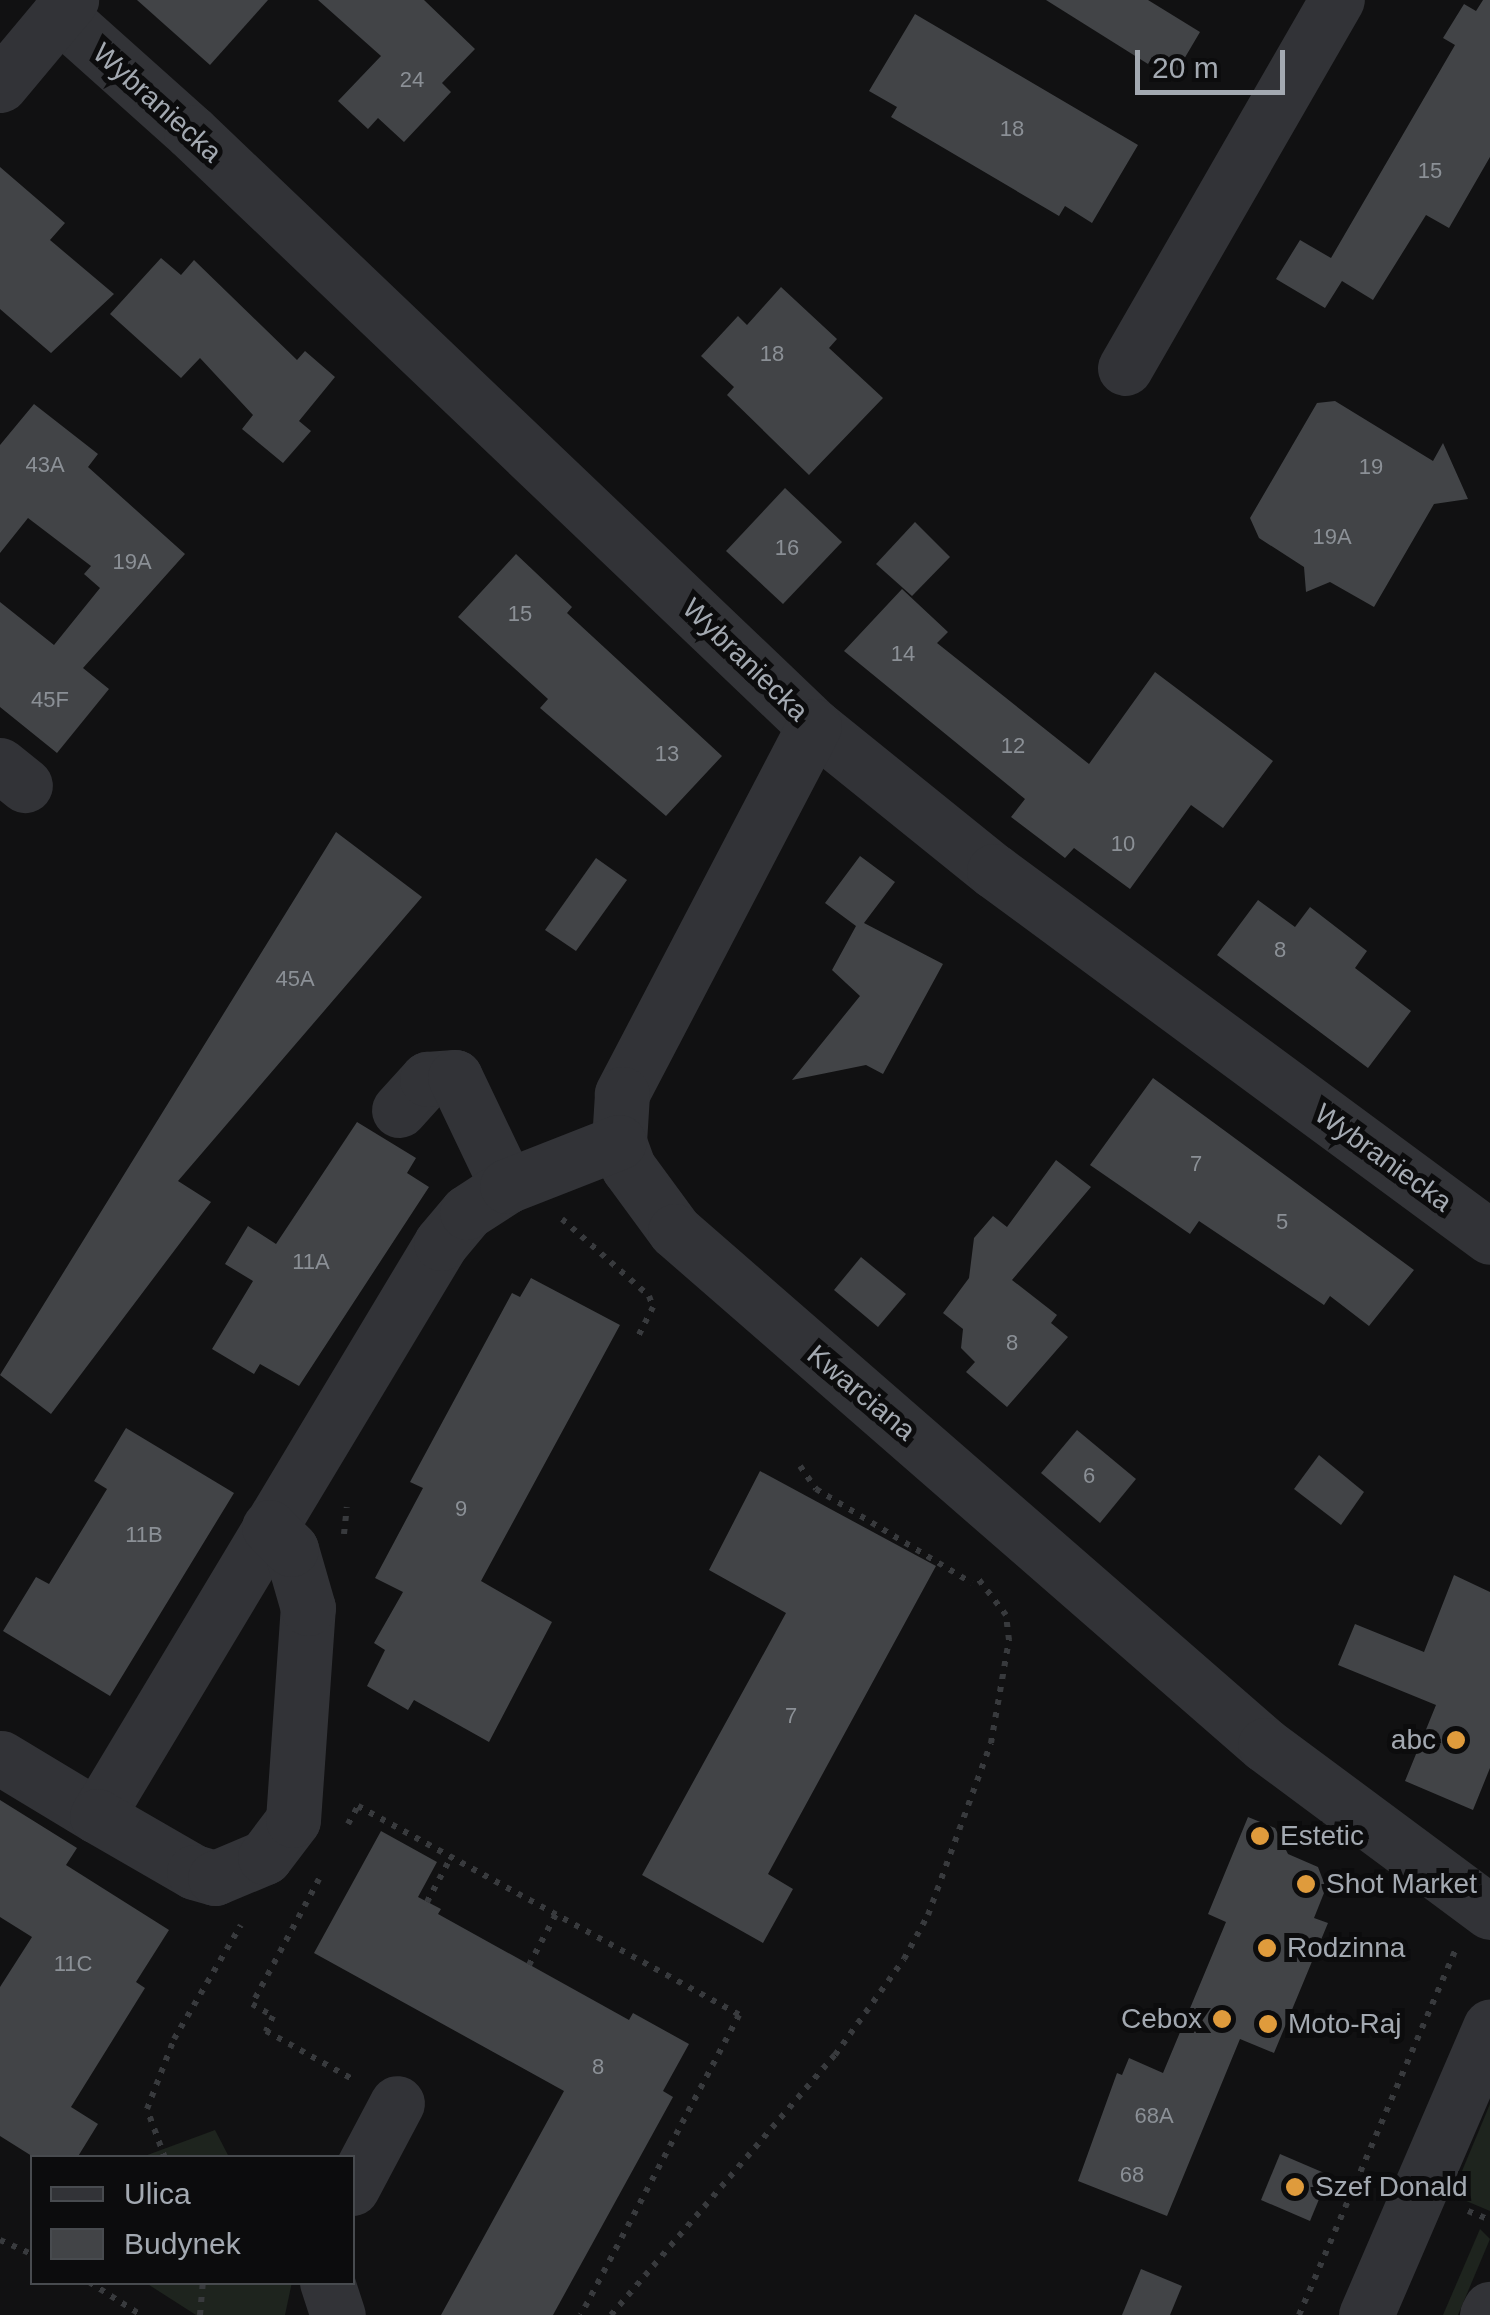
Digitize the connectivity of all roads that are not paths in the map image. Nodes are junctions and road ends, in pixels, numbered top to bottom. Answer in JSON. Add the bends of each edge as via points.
{"nodes":[{"id":1,"x":1336,"y":0,"type":"edge"},
{"id":2,"x":65,"y":7,"type":"edge"},
{"id":3,"x":0,"y":85,"type":"edge"},
{"id":4,"x":1126,"y":368,"type":"dead end"},
{"id":5,"x":814,"y":726,"type":"junction"},
{"id":6,"x":399,"y":1110,"type":"dead end"},
{"id":7,"x":619,"y":1142,"type":"junction"},
{"id":8,"x":507,"y":1186,"type":"junction"},
{"id":9,"x":1490,"y":1237,"type":"edge"},
{"id":10,"x":269,"y":1527,"type":"junction"},
{"id":11,"x":1,"y":1758,"type":"edge"},
{"id":12,"x":97,"y":1816,"type":"junction"},
{"id":13,"x":1475,"y":1926,"type":"edge"},
{"id":14,"x":1490,"y":2027,"type":"edge"},
{"id":15,"x":397,"y":2104,"type":"road end"},
{"id":16,"x":355,"y":2182,"type":"edge"},
{"id":17,"x":329,"y":2285,"type":"edge"},
{"id":18,"x":338,"y":2315,"type":"edge"},
{"id":19,"x":1366,"y":2315,"type":"edge"}],
"edges":[{"from":1,"to":4,"type":"street"},
{"from":2,"to":3,"type":"street"},
{"from":2,"to":5,"type":"street","name":"Wybraniecka"},
{"from":5,"to":7,"type":"street","via":[[622,1094]]},
{"from":5,"to":9,"type":"street","name":"Wybraniecka","via":[[994,872]]},
{"from":6,"to":8,"type":"street","via":[[427,1080],[455,1077]]},
{"from":7,"to":8,"type":"street"},
{"from":7,"to":13,"type":"street","name":"Kwarciana","via":[[646,1198],[726,1276]]},
{"from":8,"to":10,"type":"street","via":[[466,1212],[441,1243]]},
{"from":10,"to":12,"type":"street"},
{"from":10,"to":12,"type":"street","via":[[291,1549],[308,1608],[293,1820],[265,1857],[215,1878]]},
{"from":11,"to":12,"type":"street"},
{"from":14,"to":19,"type":"street"},
{"from":15,"to":16,"type":"street"},
{"from":17,"to":18,"type":"street"}]}
